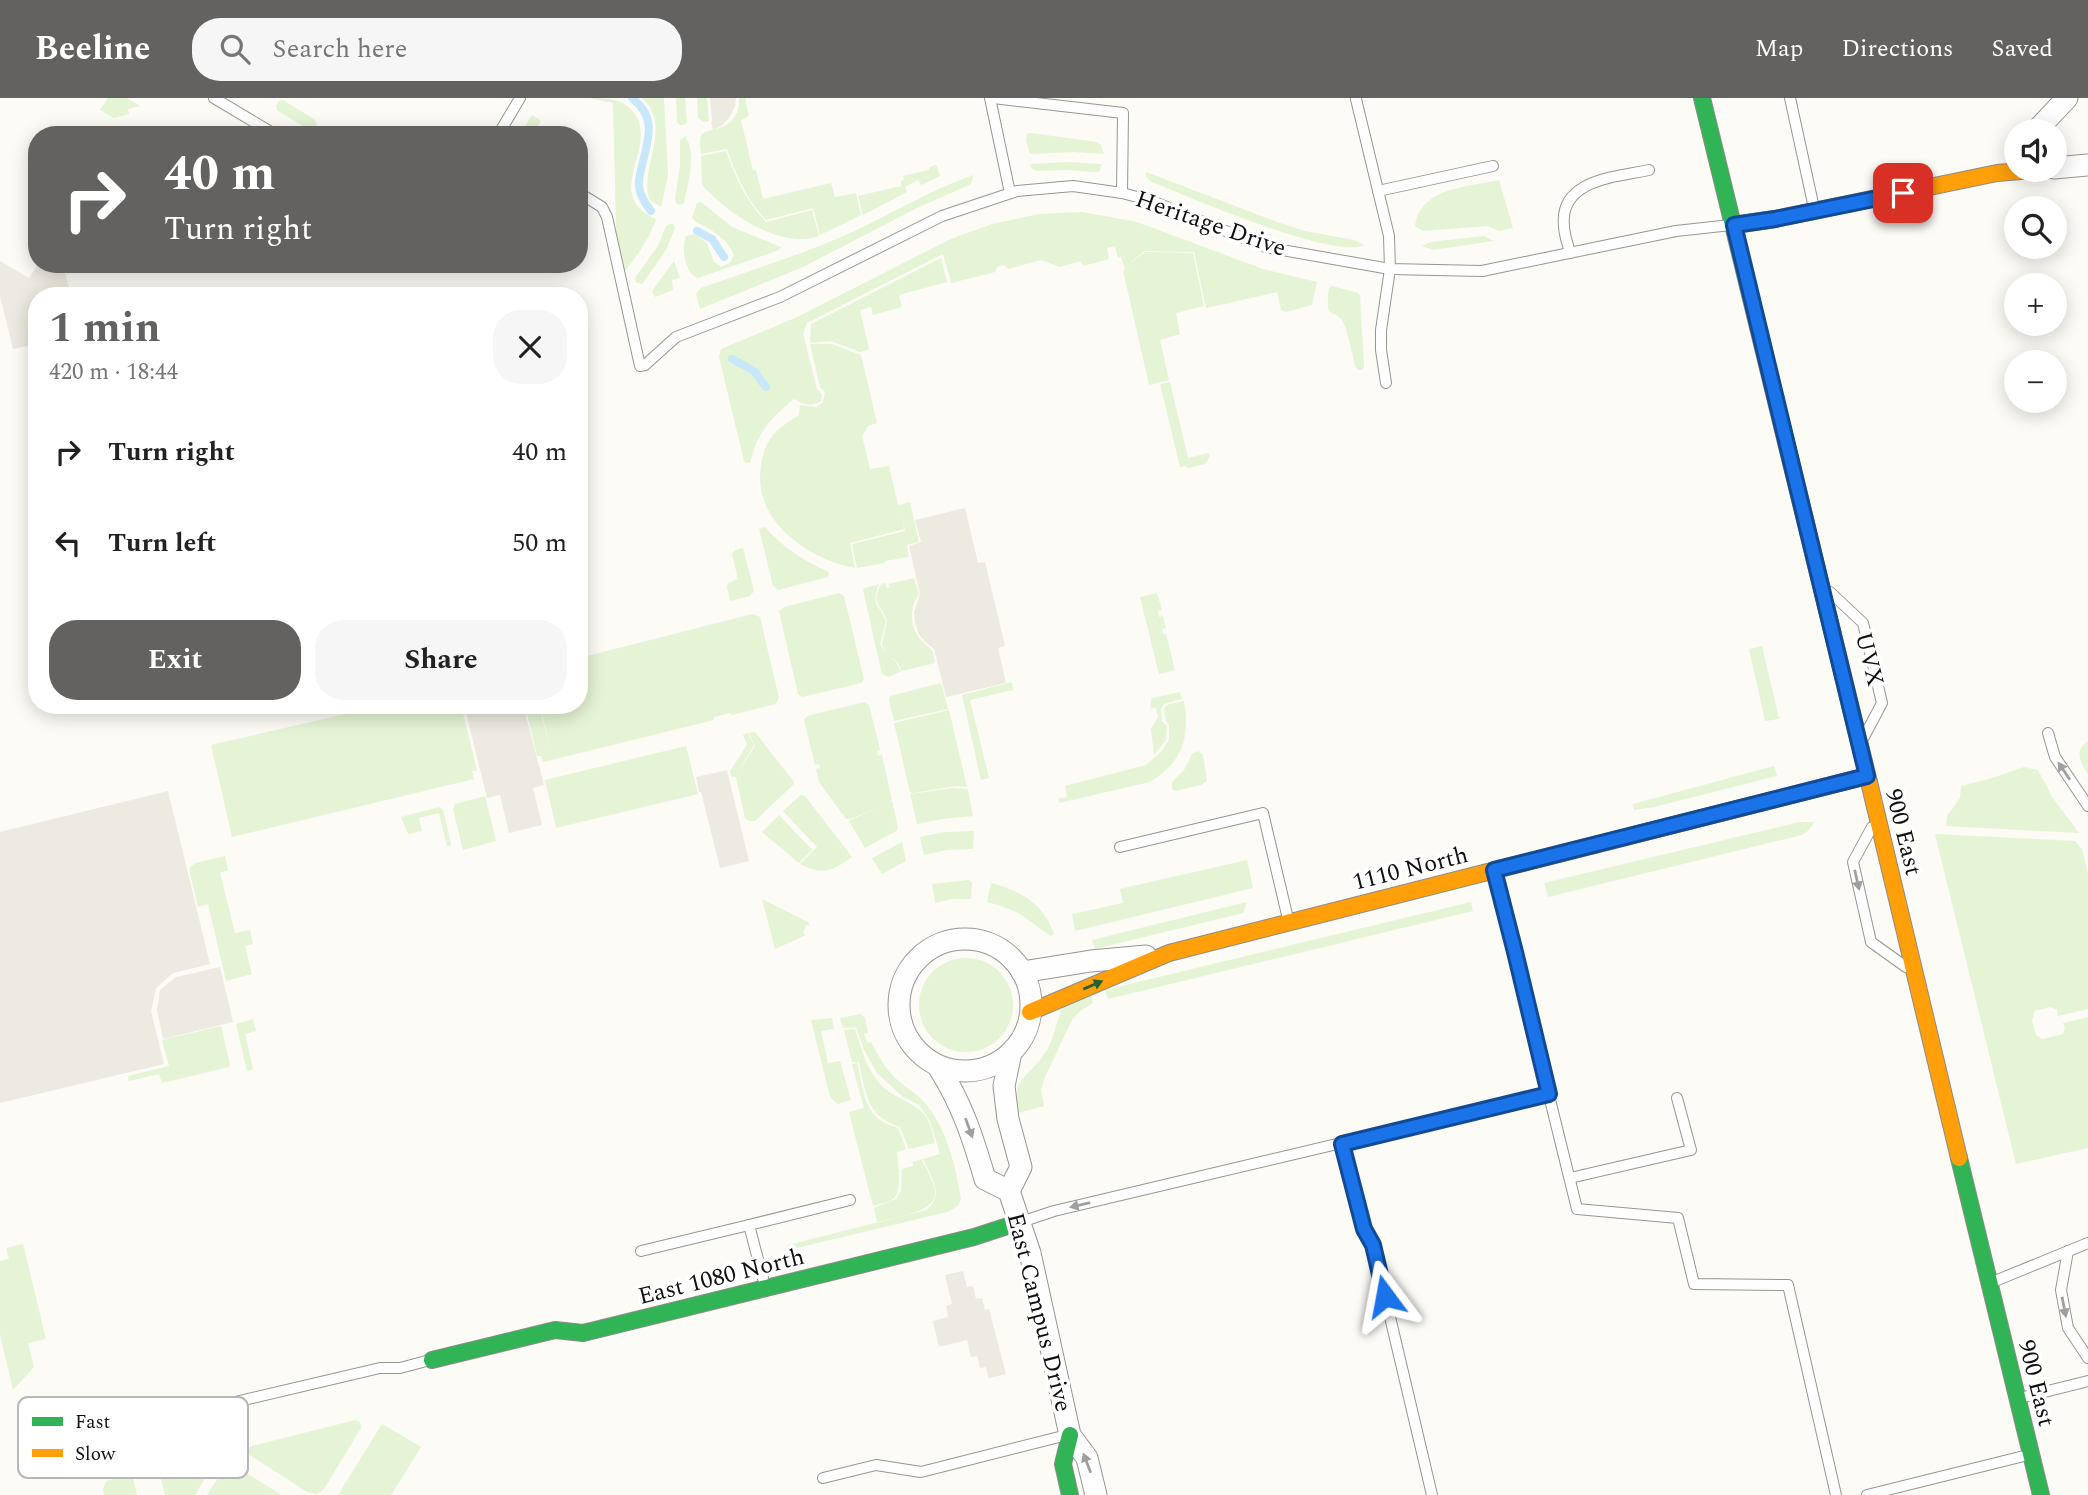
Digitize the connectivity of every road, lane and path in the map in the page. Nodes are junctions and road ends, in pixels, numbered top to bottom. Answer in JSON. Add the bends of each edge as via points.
{"nodes":[{"id":1,"x":214,"y":98,"type":"edge"},
{"id":2,"x":520,"y":98,"type":"edge"},
{"id":3,"x":992,"y":98,"type":"edge"},
{"id":4,"x":1702,"y":98,"type":"edge"},
{"id":5,"x":1790,"y":98,"type":"edge"},
{"id":6,"x":2067,"y":98,"type":"edge"},
{"id":7,"x":1356,"y":99,"type":"edge"},
{"id":8,"x":2047,"y":119,"type":"edge"},
{"id":9,"x":261,"y":126,"type":"edge"},
{"id":10,"x":503,"y":126,"type":"edge"},
{"id":11,"x":2088,"y":165,"type":"edge"},
{"id":12,"x":1493,"y":166,"type":"dead end"},
{"id":13,"x":2004,"y":166,"type":"edge"},
{"id":14,"x":2067,"y":167,"type":"edge"},
{"id":15,"x":1649,"y":170,"type":"dead end"},
{"id":16,"x":2004,"y":172,"type":"edge"},
{"id":17,"x":1997,"y":173,"type":"junction"},
{"id":18,"x":1378,"y":191,"type":"junction"},
{"id":19,"x":1010,"y":193,"type":"junction"},
{"id":20,"x":1122,"y":193,"type":"junction"},
{"id":21,"x":588,"y":199,"type":"edge"},
{"id":22,"x":1815,"y":211,"type":"junction"},
{"id":23,"x":1734,"y":225,"type":"junction"},
{"id":24,"x":1570,"y":253,"type":"junction"},
{"id":25,"x":1390,"y":269,"type":"junction"},
{"id":26,"x":1386,"y":383,"type":"dead end"},
{"id":27,"x":1820,"y":583,"type":"junction"},
{"id":28,"x":2048,"y":733,"type":"dead end"},
{"id":29,"x":1860,"y":746,"type":"junction"},
{"id":30,"x":1867,"y":776,"type":"junction"},
{"id":31,"x":2088,"y":806,"type":"edge"},
{"id":32,"x":1877,"y":818,"type":"junction"},
{"id":33,"x":1120,"y":847,"type":"dead end"},
{"id":34,"x":1494,"y":870,"type":"junction"},
{"id":35,"x":1289,"y":922,"type":"junction"},
{"id":36,"x":1169,"y":953,"type":"junction"},
{"id":37,"x":1022,"y":972,"type":"junction"},
{"id":38,"x":1915,"y":973,"type":"junction"},
{"id":39,"x":1030,"y":1012,"type":"junction"},
{"id":40,"x":1010,"y":1057,"type":"junction"},
{"id":41,"x":939,"y":1068,"type":"junction"},
{"id":42,"x":1549,"y":1094,"type":"junction"},
{"id":43,"x":1677,"y":1098,"type":"dead end"},
{"id":44,"x":1342,"y":1144,"type":"junction"},
{"id":45,"x":1570,"y":1178,"type":"junction"},
{"id":46,"x":1009,"y":1191,"type":"junction"},
{"id":47,"x":850,"y":1200,"type":"dead end"},
{"id":48,"x":1020,"y":1222,"type":"junction"},
{"id":49,"x":749,"y":1225,"type":"junction"},
{"id":50,"x":2088,"y":1243,"type":"edge"},
{"id":51,"x":641,"y":1251,"type":"dead end"},
{"id":52,"x":2068,"y":1251,"type":"junction"},
{"id":53,"x":1990,"y":1284,"type":"junction"},
{"id":54,"x":765,"y":1289,"type":"junction"},
{"id":55,"x":2088,"y":1358,"type":"edge"},
{"id":56,"x":432,"y":1360,"type":"joint"},
{"id":57,"x":2088,"y":1381,"type":"edge"},
{"id":58,"x":248,"y":1399,"type":"edge"},
{"id":59,"x":2018,"y":1399,"type":"junction"},
{"id":60,"x":1070,"y":1435,"type":"junction"},
{"id":61,"x":2031,"y":1455,"type":"junction"},
{"id":62,"x":823,"y":1478,"type":"dead end"},
{"id":63,"x":1070,"y":1495,"type":"edge"},
{"id":64,"x":1096,"y":1495,"type":"edge"},
{"id":65,"x":1432,"y":1495,"type":"edge"},
{"id":66,"x":1836,"y":1495,"type":"edge"},
{"id":67,"x":1867,"y":1495,"type":"edge"},
{"id":68,"x":2041,"y":1495,"type":"edge"}],
"edges":[{"from":1,"to":9,"type":"lane"},
{"from":2,"to":10,"type":"lane"},
{"from":3,"to":19,"type":"lane"},
{"from":3,"to":20,"type":"lane","via":[[1123,113]]},
{"from":4,"to":23,"type":"street","name":"900 East"},
{"from":5,"to":22,"type":"lane"},
{"from":6,"to":8,"type":"street"},
{"from":7,"to":18,"type":"lane"},
{"from":11,"to":14,"type":"street"},
{"from":12,"to":18,"type":"lane"},
{"from":13,"to":17,"type":"street"},
{"from":15,"to":24,"type":"lane","via":[[1589,183],[1575,192],[1563,225]]},
{"from":16,"to":17,"type":"street"},
{"from":17,"to":22,"type":"street"},
{"from":18,"to":25,"type":"lane","via":[[1389,236]]},
{"from":19,"to":20,"type":"lane","name":"Heritage Drive","via":[[1073,186]]},
{"from":19,"to":21,"type":"lane","name":"Heritage Drive","via":[[942,216],[780,297],[676,337],[640,366],[607,217]]},
{"from":20,"to":25,"type":"lane","name":"Heritage Drive","via":[[1265,247]]},
{"from":22,"to":23,"type":"street"},
{"from":23,"to":24,"type":"lane","name":"Heritage Drive","via":[[1676,231]]},
{"from":23,"to":27,"type":"street","name":"900 East"},
{"from":24,"to":25,"type":"lane","name":"Heritage Drive","via":[[1482,271]]},
{"from":25,"to":26,"type":"lane","via":[[1381,330]]},
{"from":27,"to":29,"type":"street","name":"900 East"},
{"from":27,"to":29,"type":"lane","name":"UVX","via":[[1863,623],[1882,703]]},
{"from":31,"to":28,"type":"lane","one_way":true,"via":[[2055,757]]},
{"from":29,"to":30,"type":"street","name":"900 East"},
{"from":30,"to":32,"type":"street","name":"900 East"},
{"from":30,"to":34,"type":"street","name":"1110 North"},
{"from":32,"to":38,"type":"street","name":"900 East"},
{"from":32,"to":38,"type":"lane","one_way":true,"via":[[1853,862],[1871,942]]},
{"from":33,"to":35,"type":"lane","via":[[1263,813]]},
{"from":34,"to":35,"type":"street","name":"1110 North"},
{"from":34,"to":42,"type":"lane"},
{"from":35,"to":36,"type":"street","name":"1110 North"},
{"from":36,"to":37,"type":"street"},
{"from":39,"to":36,"type":"street","name":"1110 North","one_way":true},
{"from":37,"to":39,"type":"street","via":[[1030,991]]},
{"from":37,"to":41,"type":"street","via":[[990,944],[969,939],[948,941],[928,950],[912,965],[898,1005],[902,1026],[912,1045]]},
{"from":38,"to":53,"type":"street","name":"900 East"},
{"from":39,"to":40,"type":"street"},
{"from":40,"to":41,"type":"street","via":[[967,1071]]},
{"from":40,"to":46,"type":"street","name":"East Campus Drive","via":[[1004,1086],[1021,1167]]},
{"from":41,"to":46,"type":"street","name":"East Campus Drive","one_way":true,"via":[[970,1128],[985,1179]]},
{"from":42,"to":44,"type":"lane"},
{"from":42,"to":45,"type":"lane"},
{"from":43,"to":45,"type":"lane","via":[[1690,1150]]},
{"from":44,"to":48,"type":"lane","one_way":true},
{"from":44,"to":65,"type":"lane","via":[[1364,1229],[1373,1245]]},
{"from":45,"to":66,"type":"lane","via":[[1577,1209],[1678,1218],[1694,1284],[1788,1285]]},
{"from":46,"to":48,"type":"street","name":"East Campus Drive"},
{"from":47,"to":49,"type":"lane"},
{"from":48,"to":54,"type":"street","name":"East 1080 North"},
{"from":48,"to":60,"type":"street","name":"East Campus Drive"},
{"from":49,"to":51,"type":"lane"},
{"from":49,"to":54,"type":"lane"},
{"from":50,"to":52,"type":"lane"},
{"from":52,"to":53,"type":"lane"},
{"from":52,"to":55,"type":"lane","one_way":true,"via":[[2061,1290],[2068,1328]]},
{"from":53,"to":59,"type":"street","name":"900 East"},
{"from":54,"to":56,"type":"street","name":"East 1080 North","via":[[583,1333],[555,1330]]},
{"from":56,"to":58,"type":"lane"},
{"from":57,"to":59,"type":"lane"},
{"from":59,"to":61,"type":"street","name":"900 East"},
{"from":60,"to":62,"type":"lane","via":[[921,1472],[876,1465]]},
{"from":60,"to":63,"type":"street","name":"East Campus Drive","via":[[1063,1464]]},
{"from":64,"to":60,"type":"street","name":"East Campus Drive","one_way":true,"via":[[1087,1458]]},
{"from":61,"to":67,"type":"lane"},
{"from":61,"to":68,"type":"street","name":"900 East"}]}
